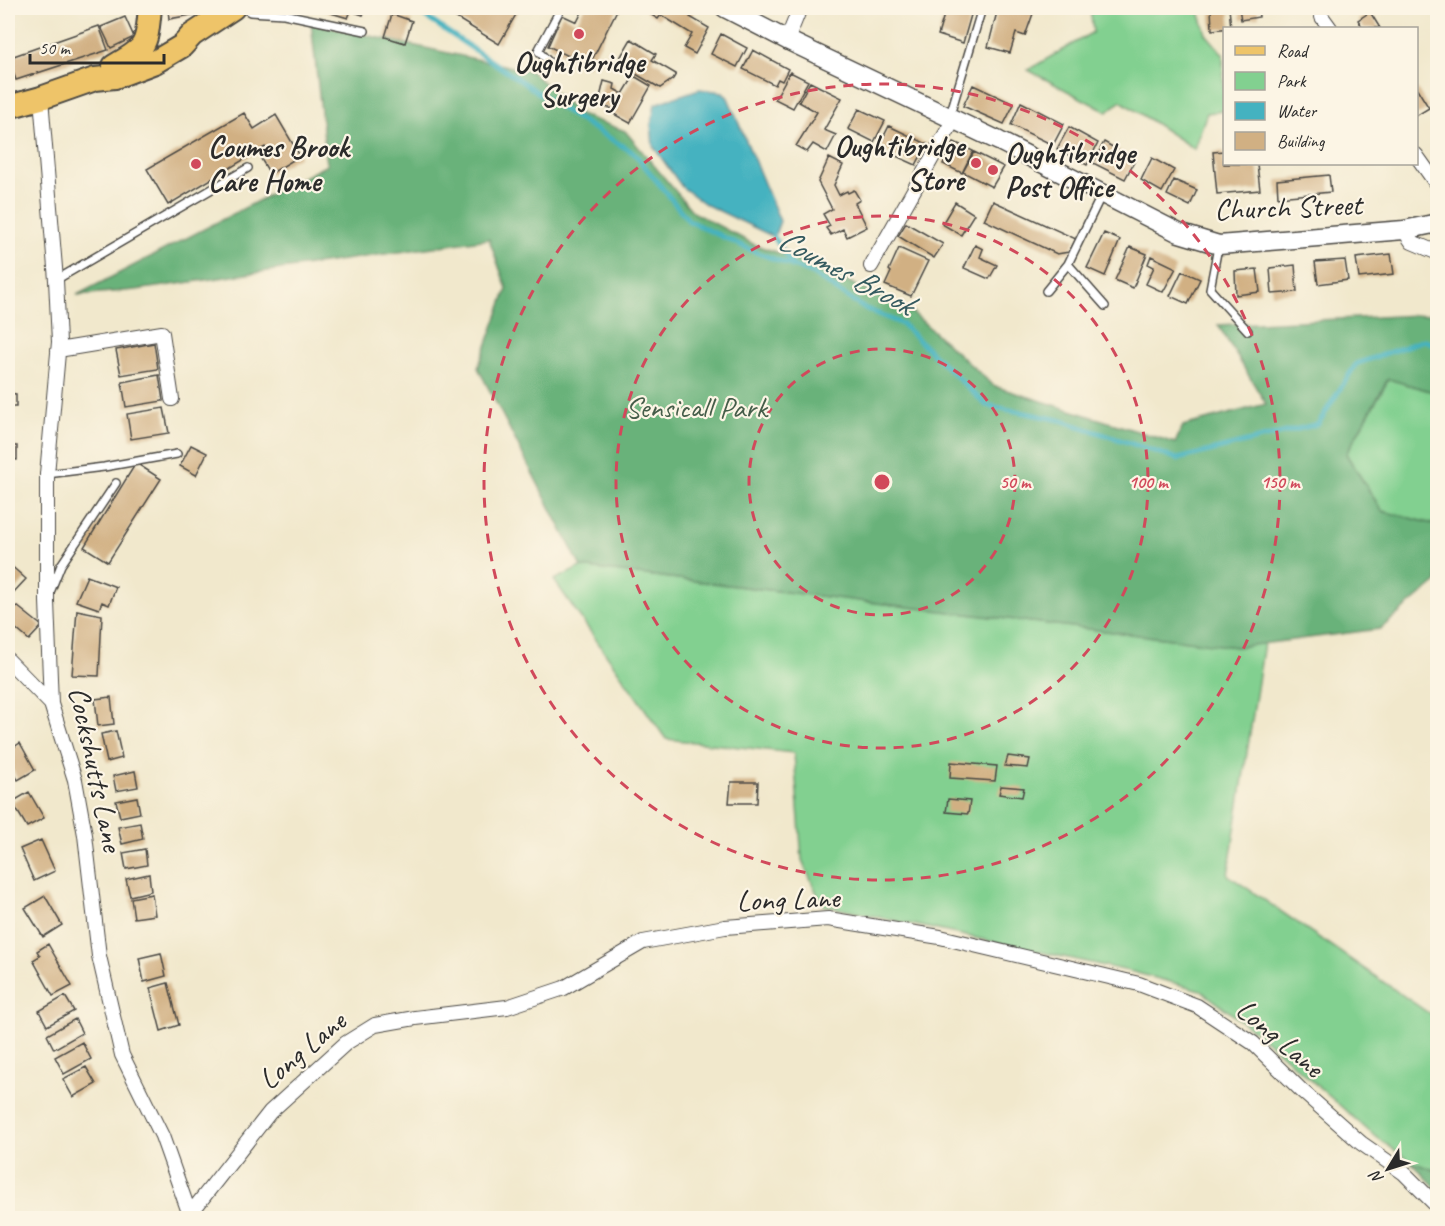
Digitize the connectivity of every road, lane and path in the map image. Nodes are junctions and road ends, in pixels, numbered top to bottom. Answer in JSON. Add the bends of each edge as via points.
{"nodes":[{"id":1,"x":150,"y":8,"type":"edge"},
{"id":2,"x":233,"y":8,"type":"edge"},
{"id":3,"x":243,"y":8,"type":"edge"},
{"id":4,"x":561,"y":8,"type":"edge"},
{"id":5,"x":725,"y":8,"type":"edge"},
{"id":6,"x":800,"y":8,"type":"edge"},
{"id":7,"x":982,"y":8,"type":"edge"},
{"id":8,"x":365,"y":31,"type":"dead end"},
{"id":9,"x":147,"y":34,"type":"junction"},
{"id":10,"x":192,"y":35,"type":"junction"},
{"id":11,"x":787,"y":39,"type":"junction"},
{"id":12,"x":550,"y":63,"type":"dead end"},
{"id":13,"x":95,"y":79,"type":"junction"},
{"id":14,"x":41,"y":98,"type":"junction"},
{"id":15,"x":8,"y":107,"type":"edge"},
{"id":16,"x":952,"y":118,"type":"junction"},
{"id":17,"x":1418,"y":158,"type":"edge"},
{"id":18,"x":248,"y":168,"type":"dead end"},
{"id":19,"x":1437,"y":186,"type":"edge"},
{"id":20,"x":1102,"y":193,"type":"junction"},
{"id":21,"x":1437,"y":223,"type":"edge"},
{"id":22,"x":1404,"y":230,"type":"junction"},
{"id":23,"x":1219,"y":245,"type":"junction"},
{"id":24,"x":1437,"y":253,"type":"edge"},
{"id":25,"x":1068,"y":264,"type":"junction"},
{"id":26,"x":871,"y":266,"type":"dead end"},
{"id":27,"x":56,"y":280,"type":"junction"},
{"id":28,"x":1046,"y":291,"type":"dead end"},
{"id":29,"x":1105,"y":306,"type":"dead end"},
{"id":30,"x":1248,"y":331,"type":"dead end"},
{"id":31,"x":58,"y":350,"type":"junction"},
{"id":32,"x":172,"y":399,"type":"dead end"},
{"id":33,"x":177,"y":454,"type":"dead end"},
{"id":34,"x":47,"y":474,"type":"junction"},
{"id":35,"x":116,"y":483,"type":"dead end"},
{"id":36,"x":47,"y":601,"type":"junction"},
{"id":37,"x":8,"y":660,"type":"edge"},
{"id":38,"x":51,"y":704,"type":"junction"},
{"id":39,"x":1437,"y":1207,"type":"edge"},
{"id":40,"x":191,"y":1216,"type":"edge"}],
"edges":[{"from":1,"to":9,"type":"main road"},
{"from":2,"to":10,"type":"main road"},
{"from":3,"to":8,"type":"lane"},
{"from":4,"to":12,"type":"lane","via":[[538,51]]},
{"from":5,"to":11,"type":"street","name":"Church Street"},
{"from":6,"to":11,"type":"street"},
{"from":7,"to":16,"type":"lane"},
{"from":9,"to":10,"type":"main road"},
{"from":9,"to":13,"type":"main road","via":[[140,50]]},
{"from":10,"to":13,"type":"main road","via":[[183,46],[155,62],[115,77]]},
{"from":11,"to":16,"type":"street","name":"Church Street"},
{"from":13,"to":14,"type":"main road"},
{"from":14,"to":15,"type":"main road"},
{"from":14,"to":27,"type":"street","name":"Cockshutts Lane"},
{"from":16,"to":20,"type":"street","name":"Church Street"},
{"from":16,"to":26,"type":"street"},
{"from":17,"to":19,"type":"street"},
{"from":18,"to":27,"type":"lane"},
{"from":20,"to":23,"type":"street","name":"Church Street","via":[[1179,233]]},
{"from":20,"to":25,"type":"lane"},
{"from":21,"to":22,"type":"street","name":"Church Street"},
{"from":22,"to":23,"type":"street","name":"Church Street"},
{"from":22,"to":24,"type":"street","via":[[1412,242]]},
{"from":23,"to":30,"type":"lane","via":[[1210,289]]},
{"from":25,"to":28,"type":"lane"},
{"from":25,"to":29,"type":"lane"},
{"from":27,"to":31,"type":"street","name":"Cockshutts Lane"},
{"from":31,"to":32,"type":"street","via":[[162,333]]},
{"from":31,"to":34,"type":"street","name":"Cockshutts Lane"},
{"from":33,"to":34,"type":"lane"},
{"from":34,"to":36,"type":"street","name":"Cockshutts Lane"},
{"from":35,"to":36,"type":"lane","via":[[61,565]]},
{"from":36,"to":38,"type":"street","name":"Cockshutts Lane"},
{"from":37,"to":38,"type":"street"},
{"from":38,"to":40,"type":"street","name":"Cockshutts Lane","via":[[75,780],[99,956],[122,1055],[162,1136]]},
{"from":39,"to":40,"type":"street","name":"Long Lane","via":[[1404,1173],[1361,1143],[1253,1043],[1197,1006],[1139,984],[940,937],[828,919],[725,927],[643,942],[564,988],[507,1007],[375,1025],[346,1043],[270,1112]]}]}
